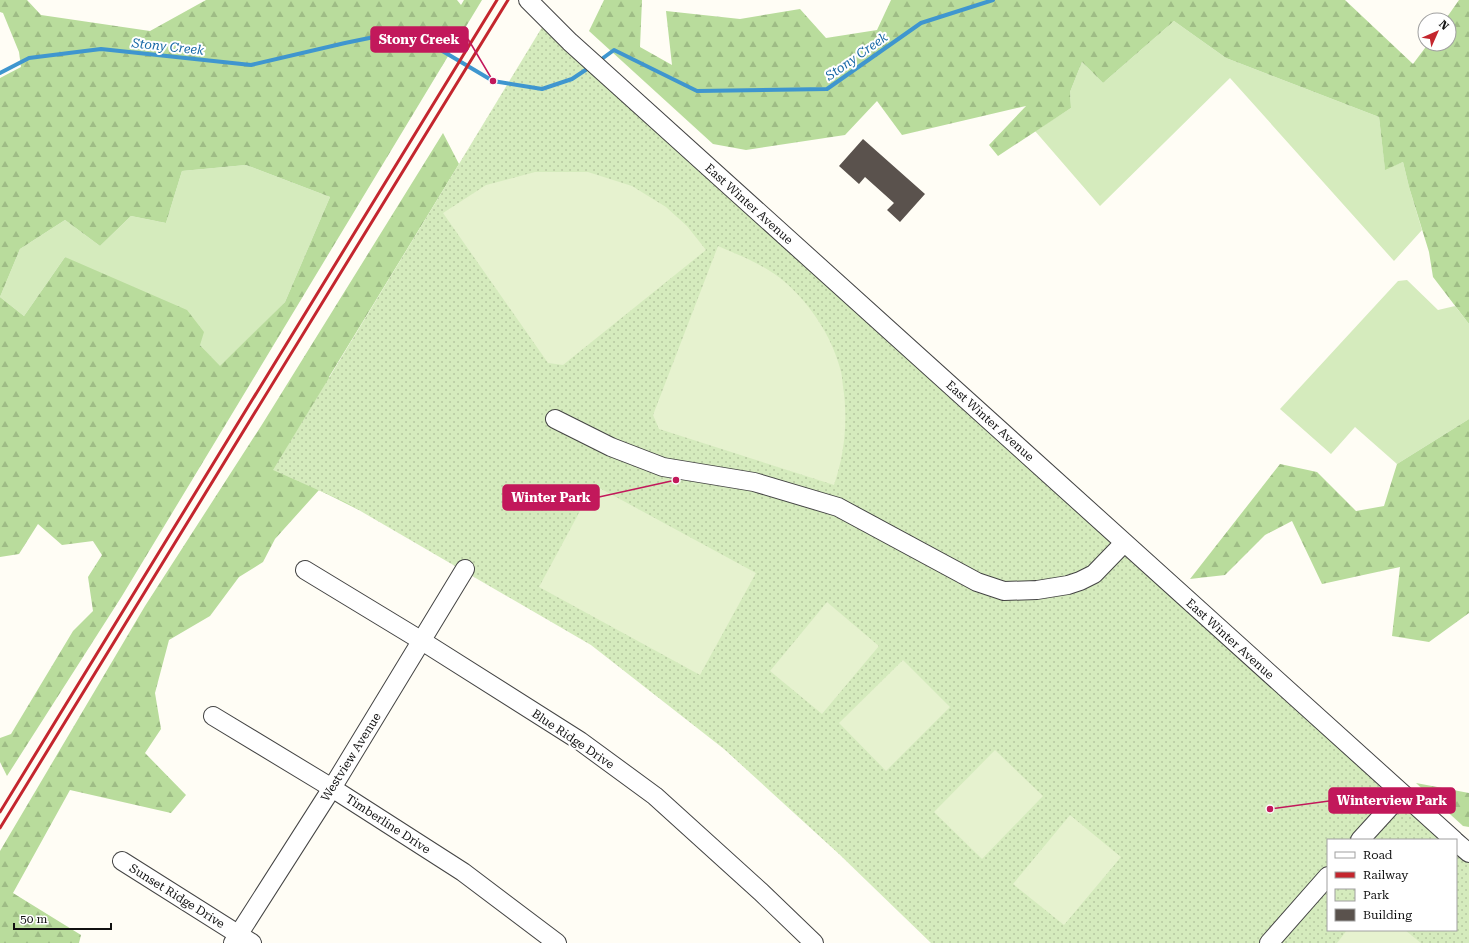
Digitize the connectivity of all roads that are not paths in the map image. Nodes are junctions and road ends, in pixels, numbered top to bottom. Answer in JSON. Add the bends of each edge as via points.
{"nodes":[{"id":1,"x":528,"y":0,"type":"edge"},
{"id":2,"x":555,"y":419,"type":"dead end"},
{"id":3,"x":1124,"y":543,"type":"junction"},
{"id":4,"x":465,"y":569,"type":"dead end"},
{"id":5,"x":305,"y":570,"type":"dead end"},
{"id":6,"x":422,"y":641,"type":"junction"},
{"id":7,"x":213,"y":716,"type":"dead end"},
{"id":8,"x":332,"y":788,"type":"junction"},
{"id":9,"x":1402,"y":794,"type":"junction"},
{"id":10,"x":1361,"y":839,"type":"edge"},
{"id":11,"x":1453,"y":839,"type":"edge"},
{"id":12,"x":1457,"y":843,"type":"edge"},
{"id":13,"x":1469,"y":853,"type":"edge"},
{"id":14,"x":122,"y":861,"type":"dead end"},
{"id":15,"x":1327,"y":877,"type":"edge"},
{"id":16,"x":241,"y":940,"type":"edge"},
{"id":17,"x":557,"y":943,"type":"edge"},
{"id":18,"x":814,"y":943,"type":"edge"},
{"id":19,"x":1269,"y":943,"type":"edge"}],
"edges":[{"from":1,"to":3,"type":"street","name":"East Winter Avenue","via":[[570,42]]},
{"from":2,"to":3,"type":"street","via":[[610,447],[663,467],[754,482],[838,507],[977,582],[1004,591],[1037,590],[1080,581],[1094,574]]},
{"from":3,"to":9,"type":"street","name":"East Winter Avenue"},
{"from":4,"to":6,"type":"street","name":"Westview Avenue"},
{"from":5,"to":6,"type":"street","name":"Blue Ridge Drive"},
{"from":6,"to":8,"type":"street","name":"Westview Avenue"},
{"from":6,"to":18,"type":"street","name":"Blue Ridge Drive","via":[[580,741],[654,796]]},
{"from":7,"to":8,"type":"street","name":"Timberline Drive"},
{"from":8,"to":16,"type":"street","name":"Westview Avenue"},
{"from":8,"to":17,"type":"street","name":"Timberline Drive","via":[[463,872]]},
{"from":9,"to":10,"type":"street"},
{"from":9,"to":11,"type":"street","name":"East Winter Avenue"},
{"from":12,"to":13,"type":"street","name":"East Winter Avenue"},
{"from":14,"to":16,"type":"street","name":"Sunset Ridge Drive"},
{"from":15,"to":19,"type":"street"}]}
